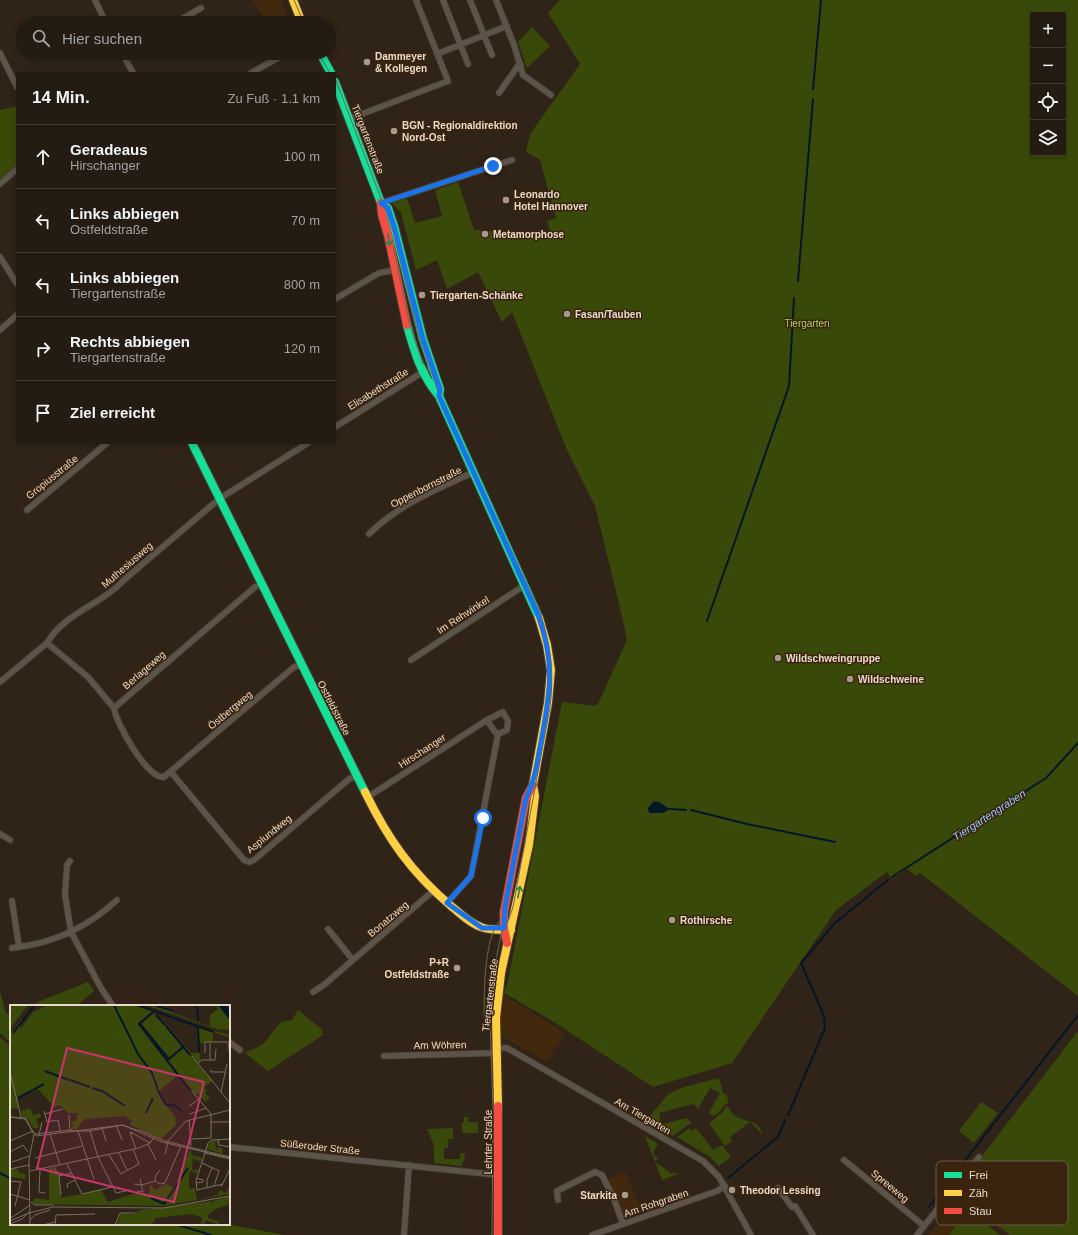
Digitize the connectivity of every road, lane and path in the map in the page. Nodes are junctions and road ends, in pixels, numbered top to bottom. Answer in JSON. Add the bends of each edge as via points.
{"nodes":[{"id":1,"x":95,"y":0,"type":"edge"},
{"id":2,"x":292,"y":0,"type":"edge"},
{"id":3,"x":416,"y":0,"type":"edge"},
{"id":4,"x":443,"y":0,"type":"edge"},
{"id":5,"x":470,"y":0,"type":"edge"},
{"id":6,"x":496,"y":0,"type":"edge"},
{"id":7,"x":201,"y":8,"type":"dead end"},
{"id":8,"x":103,"y":16,"type":"edge"},
{"id":9,"x":187,"y":16,"type":"edge"},
{"id":10,"x":299,"y":16,"type":"edge"},
{"id":11,"x":507,"y":26,"type":"junction"},
{"id":12,"x":484,"y":35,"type":"junction"},
{"id":13,"x":460,"y":44,"type":"junction"},
{"id":14,"x":0,"y":53,"type":"edge"},
{"id":15,"x":437,"y":54,"type":"junction"},
{"id":16,"x":492,"y":54,"type":"dead end"},
{"id":17,"x":126,"y":60,"type":"edge"},
{"id":18,"x":274,"y":60,"type":"edge"},
{"id":19,"x":324,"y":60,"type":"edge"},
{"id":20,"x":468,"y":64,"type":"dead end"},
{"id":21,"x":521,"y":65,"type":"junction"},
{"id":22,"x":133,"y":72,"type":"edge"},
{"id":23,"x":253,"y":72,"type":"edge"},
{"id":24,"x":330,"y":72,"type":"edge"},
{"id":25,"x":16,"y":85,"type":"edge"},
{"id":26,"x":336,"y":85,"type":"edge"},
{"id":27,"x":499,"y":93,"type":"dead end"},
{"id":28,"x":551,"y":95,"type":"dead end"},
{"id":29,"x":349,"y":119,"type":"junction"},
{"id":30,"x":512,"y":160,"type":"dead end"},
{"id":31,"x":16,"y":170,"type":"edge"},
{"id":32,"x":0,"y":184,"type":"edge"},
{"id":33,"x":381,"y":203,"type":"junction"},
{"id":34,"x":0,"y":257,"type":"edge"},
{"id":35,"x":394,"y":270,"type":"junction"},
{"id":36,"x":16,"y":282,"type":"edge"},
{"id":37,"x":336,"y":297,"type":"edge"},
{"id":38,"x":16,"y":316,"type":"edge"},
{"id":39,"x":0,"y":330,"type":"edge"},
{"id":40,"x":432,"y":368,"type":"junction"},
{"id":41,"x":424,"y":372,"type":"junction"},
{"id":42,"x":439,"y":396,"type":"junction"},
{"id":43,"x":336,"y":425,"type":"edge"},
{"id":44,"x":107,"y":444,"type":"edge"},
{"id":45,"x":192,"y":444,"type":"edge"},
{"id":46,"x":306,"y":444,"type":"edge"},
{"id":47,"x":474,"y":472,"type":"junction"},
{"id":48,"x":219,"y":498,"type":"junction"},
{"id":49,"x":26,"y":510,"type":"dead end"},
{"id":50,"x":369,"y":534,"type":"dead end"},
{"id":51,"x":262,"y":584,"type":"junction"},
{"id":52,"x":525,"y":585,"type":"junction"},
{"id":53,"x":47,"y":643,"type":"junction"},
{"id":54,"x":411,"y":660,"type":"dead end"},
{"id":55,"x":301,"y":665,"type":"junction"},
{"id":56,"x":0,"y":682,"type":"edge"},
{"id":57,"x":114,"y":708,"type":"junction"},
{"id":58,"x":487,"y":720,"type":"junction"},
{"id":59,"x":498,"y":734,"type":"junction"},
{"id":60,"x":171,"y":772,"type":"junction"},
{"id":61,"x":356,"y":776,"type":"junction"},
{"id":62,"x":367,"y":797,"type":"junction"},
{"id":63,"x":0,"y":834,"type":"edge"},
{"id":64,"x":10,"y":840,"type":"dead end"},
{"id":65,"x":70,"y":861,"type":"dead end"},
{"id":66,"x":433,"y":891,"type":"junction"},
{"id":67,"x":117,"y":900,"type":"dead end"},
{"id":68,"x":12,"y":901,"type":"dead end"},
{"id":69,"x":447,"y":903,"type":"junction"},
{"id":70,"x":328,"y":929,"type":"dead end"},
{"id":71,"x":507,"y":929,"type":"junction"},
{"id":72,"x":71,"y":932,"type":"junction"},
{"id":73,"x":19,"y":947,"type":"junction"},
{"id":74,"x":12,"y":948,"type":"dead end"},
{"id":75,"x":353,"y":960,"type":"junction"},
{"id":76,"x":313,"y":992,"type":"dead end"},
{"id":77,"x":113,"y":1005,"type":"edge"},
{"id":78,"x":230,"y":1043,"type":"edge"},
{"id":79,"x":240,"y":1050,"type":"dead end"},
{"id":80,"x":496,"y":1051,"type":"junction"},
{"id":81,"x":384,"y":1056,"type":"dead end"},
{"id":82,"x":230,"y":1147,"type":"edge"},
{"id":83,"x":978,"y":1158,"type":"dead end"},
{"id":84,"x":844,"y":1160,"type":"dead end"},
{"id":85,"x":976,"y":1161,"type":"edge"},
{"id":86,"x":408,"y":1165,"type":"junction"},
{"id":87,"x":498,"y":1174,"type":"junction"},
{"id":88,"x":725,"y":1186,"type":"junction"},
{"id":89,"x":778,"y":1188,"type":"dead end"},
{"id":90,"x":558,"y":1200,"type":"dead end"},
{"id":91,"x":936,"y":1211,"type":"edge"},
{"id":92,"x":623,"y":1224,"type":"junction"},
{"id":93,"x":924,"y":1226,"type":"junction"},
{"id":94,"x":404,"y":1235,"type":"edge"},
{"id":95,"x":498,"y":1235,"type":"edge"},
{"id":96,"x":592,"y":1235,"type":"edge"},
{"id":97,"x":751,"y":1235,"type":"edge"},
{"id":98,"x":813,"y":1235,"type":"edge"},
{"id":99,"x":917,"y":1235,"type":"edge"}],
"edges":[{"from":1,"to":8,"type":"street"},
{"from":2,"to":10,"type":"main road"},
{"from":3,"to":15,"type":"street"},
{"from":4,"to":13,"type":"street"},
{"from":5,"to":12,"type":"street"},
{"from":6,"to":11,"type":"street"},
{"from":7,"to":9,"type":"street"},
{"from":11,"to":12,"type":"street"},
{"from":11,"to":21,"type":"street"},
{"from":12,"to":13,"type":"street"},
{"from":12,"to":16,"type":"street"},
{"from":13,"to":15,"type":"street"},
{"from":13,"to":20,"type":"street"},
{"from":14,"to":25,"type":"street"},
{"from":15,"to":29,"type":"street","via":[[448,81]]},
{"from":17,"to":22,"type":"street"},
{"from":18,"to":23,"type":"street"},
{"from":19,"to":24,"type":"main road"},
{"from":21,"to":27,"type":"street"},
{"from":21,"to":28,"type":"street","via":[[523,75]]},
{"from":26,"to":29,"type":"main road","name":"Tiergartenstraße"},
{"from":29,"to":33,"type":"main road","name":"Tiergartenstraße"},
{"from":30,"to":33,"type":"street"},
{"from":31,"to":32,"type":"street"},
{"from":33,"to":35,"type":"main road","name":"Tiergartenstraße","one_way":true,"via":[[380,210],[388,235]]},
{"from":33,"to":40,"type":"main road","name":"Tiergartenstraße","via":[[388,208],[394,226]]},
{"from":34,"to":36,"type":"street"},
{"from":35,"to":37,"type":"street","via":[[379,273]]},
{"from":35,"to":41,"type":"main road","name":"Tiergartenstraße","via":[[418,362]]},
{"from":38,"to":39,"type":"street"},
{"from":40,"to":41,"type":"street","name":"Elisabethstraße"},
{"from":40,"to":42,"type":"main road","name":"Tiergartenstraße","via":[[440,389]]},
{"from":41,"to":42,"type":"main road","name":"Tiergartenstraße"},
{"from":41,"to":43,"type":"street","name":"Elisabethstraße"},
{"from":42,"to":47,"type":"main road","name":"Tiergartenstraße"},
{"from":44,"to":49,"type":"street","name":"Gropiusstraße"},
{"from":45,"to":48,"type":"main road","name":"Ostfeldstraße"},
{"from":46,"to":48,"type":"street"},
{"from":47,"to":50,"type":"street","name":"Oppenbornstraße","via":[[407,505],[383,520]]},
{"from":47,"to":52,"type":"main road","name":"Tiergartenstraße"},
{"from":48,"to":51,"type":"main road","name":"Ostfeldstraße"},
{"from":48,"to":53,"type":"street","name":"Muthesiusweg","via":[[117,588],[77,614],[52,635]]},
{"from":51,"to":55,"type":"main road","name":"Ostfeldstraße"},
{"from":51,"to":57,"type":"street","name":"Berlageweg","via":[[255,587]]},
{"from":52,"to":54,"type":"street","name":"Im Rehwinkel"},
{"from":52,"to":71,"type":"main road","name":"Tiergartenstraße","via":[[544,631],[551,670],[548,703],[533,785],[526,798],[505,907]]},
{"from":53,"to":56,"type":"street","name":"Muthesiusweg"},
{"from":53,"to":57,"type":"street","via":[[88,677]]},
{"from":55,"to":60,"type":"street","name":"Östbergweg","via":[[294,667]]},
{"from":55,"to":61,"type":"main road","name":"Ostfeldstraße"},
{"from":57,"to":60,"type":"street","via":[[127,738],[155,775],[160,778]]},
{"from":58,"to":59,"type":"street"},
{"from":58,"to":59,"type":"street","name":"Hirschanger","via":[[503,712],[508,721],[507,730]]},
{"from":58,"to":62,"type":"street","name":"Hirschanger"},
{"from":59,"to":69,"type":"street","name":"Hirschanger","via":[[471,876]]},
{"from":60,"to":61,"type":"street","name":"Asplundweg","via":[[244,860],[249,862],[349,779]]},
{"from":61,"to":62,"type":"main road","name":"Ostfeldstraße"},
{"from":62,"to":66,"type":"main road","name":"Ostfeldstraße","via":[[395,849]]},
{"from":63,"to":64,"type":"street"},
{"from":65,"to":72,"type":"street","via":[[67,865],[66,895]]},
{"from":66,"to":69,"type":"main road","name":"Ostfeldstraße"},
{"from":66,"to":75,"type":"street","name":"Bonatzweg"},
{"from":67,"to":72,"type":"street","via":[[104,912]]},
{"from":68,"to":73,"type":"street"},
{"from":69,"to":71,"type":"main road","name":"Ostfeldstraße","via":[[482,928]]},
{"from":70,"to":75,"type":"street"},
{"from":71,"to":80,"type":"main road","name":"Tiergartenstraße","via":[[499,990]]},
{"from":72,"to":73,"type":"street","via":[[43,943]]},
{"from":72,"to":77,"type":"street","via":[[101,988]]},
{"from":73,"to":74,"type":"street"},
{"from":75,"to":76,"type":"street","name":"Bonatzweg"},
{"from":78,"to":79,"type":"street"},
{"from":80,"to":81,"type":"street","name":"Am Wöhren"},
{"from":80,"to":87,"type":"main road","name":"Lehrter Straße"},
{"from":80,"to":88,"type":"street","name":"Am Tiergarten","via":[[507,1048],[703,1161],[713,1169]]},
{"from":82,"to":86,"type":"street","name":"Süßeroder Straße"},
{"from":83,"to":85,"type":"street"},
{"from":84,"to":93,"type":"street","name":"Spreeweg"},
{"from":86,"to":87,"type":"street","name":"Süßeroder Straße"},
{"from":86,"to":94,"type":"street"},
{"from":87,"to":95,"type":"main road","name":"Lehrter Straße"},
{"from":88,"to":92,"type":"street","name":"Am Rohgraben"},
{"from":88,"to":97,"type":"street","name":"Am Tiergarten"},
{"from":89,"to":98,"type":"street","via":[[792,1207],[795,1206]]},
{"from":90,"to":92,"type":"street","via":[[557,1191],[595,1172],[602,1175]]},
{"from":91,"to":93,"type":"street"},
{"from":92,"to":96,"type":"street","name":"Am Rohgraben"},
{"from":93,"to":99,"type":"street"}]}
